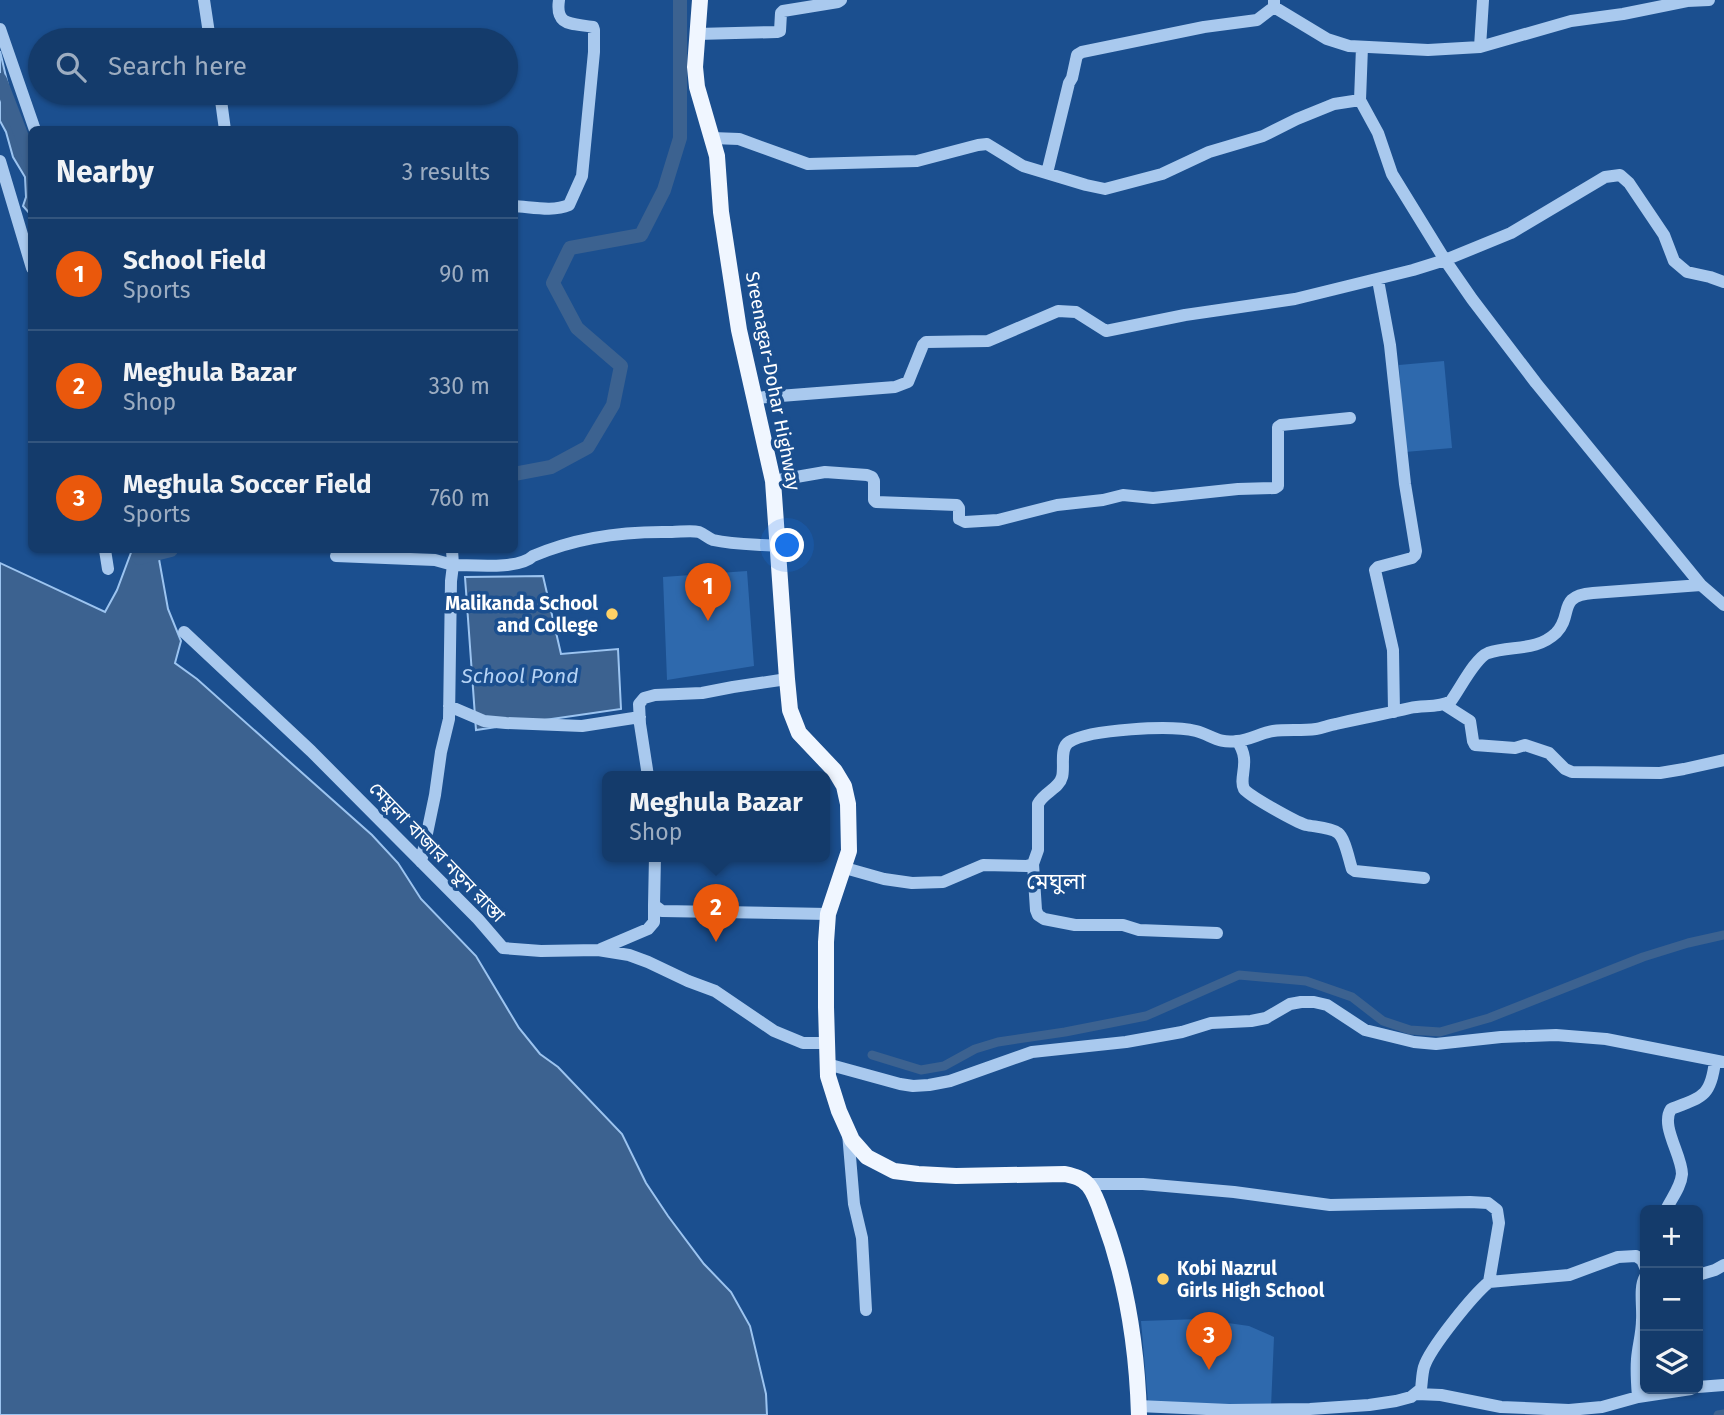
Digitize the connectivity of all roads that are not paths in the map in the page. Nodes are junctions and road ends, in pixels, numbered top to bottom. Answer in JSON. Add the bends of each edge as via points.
{"nodes":[{"id":1,"x":204,"y":0,"type":"edge"},
{"id":2,"x":559,"y":0,"type":"edge"},
{"id":3,"x":700,"y":0,"type":"edge"},
{"id":4,"x":841,"y":0,"type":"edge"},
{"id":5,"x":1483,"y":0,"type":"edge"},
{"id":6,"x":1709,"y":0,"type":"edge"},
{"id":7,"x":1274,"y":4,"type":"edge"},
{"id":8,"x":208,"y":28,"type":"edge"},
{"id":9,"x":0,"y":29,"type":"edge"},
{"id":10,"x":697,"y":34,"type":"junction"},
{"id":11,"x":1362,"y":47,"type":"junction"},
{"id":12,"x":1480,"y":47,"type":"junction"},
{"id":13,"x":1360,"y":100,"type":"junction"},
{"id":14,"x":222,"y":105,"type":"edge"},
{"id":15,"x":34,"y":126,"type":"edge"},
{"id":16,"x":224,"y":126,"type":"edge"},
{"id":17,"x":712,"y":138,"type":"junction"},
{"id":18,"x":0,"y":162,"type":"edge"},
{"id":19,"x":1047,"y":173,"type":"junction"},
{"id":20,"x":518,"y":206,"type":"edge"},
{"id":21,"x":28,"y":255,"type":"edge"},
{"id":22,"x":1445,"y":260,"type":"junction"},
{"id":23,"x":1378,"y":279,"type":"junction"},
{"id":24,"x":1724,"y":282,"type":"edge"},
{"id":25,"x":754,"y":398,"type":"junction"},
{"id":26,"x":1350,"y":418,"type":"dead end"},
{"id":27,"x":774,"y":481,"type":"junction"},
{"id":28,"x":779,"y":545,"type":"junction"},
{"id":29,"x":105,"y":553,"type":"edge"},
{"id":30,"x":452,"y":553,"type":"edge"},
{"id":31,"x":336,"y":556,"type":"dead end"},
{"id":32,"x":453,"y":565,"type":"junction"},
{"id":33,"x":108,"y":569,"type":"dead end"},
{"id":34,"x":1701,"y":585,"type":"junction"},
{"id":35,"x":1724,"y":605,"type":"edge"},
{"id":36,"x":184,"y":632,"type":"dead end"},
{"id":37,"x":787,"y":679,"type":"junction"},
{"id":38,"x":1445,"y":705,"type":"junction"},
{"id":39,"x":449,"y":706,"type":"junction"},
{"id":40,"x":1394,"y":712,"type":"junction"},
{"id":41,"x":640,"y":717,"type":"junction"},
{"id":42,"x":1237,"y":741,"type":"junction"},
{"id":43,"x":1724,"y":760,"type":"edge"},
{"id":44,"x":647,"y":771,"type":"edge"},
{"id":45,"x":421,"y":862,"type":"junction"},
{"id":46,"x":655,"y":862,"type":"edge"},
{"id":47,"x":1032,"y":864,"type":"junction"},
{"id":48,"x":845,"y":868,"type":"junction"},
{"id":49,"x":1424,"y":878,"type":"dead end"},
{"id":50,"x":654,"y":905,"type":"junction"},
{"id":51,"x":828,"y":914,"type":"junction"},
{"id":52,"x":1217,"y":933,"type":"dead end"},
{"id":53,"x":598,"y":950,"type":"junction"},
{"id":54,"x":826,"y":1043,"type":"junction"},
{"id":55,"x":1720,"y":1061,"type":"edge"},
{"id":56,"x":827,"y":1064,"type":"junction"},
{"id":57,"x":847,"y":1129,"type":"junction"},
{"id":58,"x":1087,"y":1184,"type":"junction"},
{"id":59,"x":1669,"y":1205,"type":"edge"},
{"id":60,"x":1640,"y":1252,"type":"edge"},
{"id":61,"x":1724,"y":1265,"type":"edge"},
{"id":62,"x":1703,"y":1274,"type":"edge"},
{"id":63,"x":1489,"y":1282,"type":"junction"},
{"id":64,"x":866,"y":1310,"type":"dead end"},
{"id":65,"x":1641,"y":1331,"type":"edge"},
{"id":66,"x":1724,"y":1385,"type":"edge"},
{"id":67,"x":1703,"y":1387,"type":"edge"},
{"id":68,"x":1416,"y":1394,"type":"junction"},
{"id":69,"x":1658,"y":1394,"type":"edge"},
{"id":70,"x":1638,"y":1397,"type":"junction"},
{"id":71,"x":1138,"y":1411,"type":"edge"}],
"edges":[{"from":1,"to":8,"type":"street"},
{"from":2,"to":20,"type":"street","via":[[561,20],[594,30],[582,176],[569,205],[557,209]]},
{"from":3,"to":10,"type":"main road","name":"Sreenagar-Dohar Highway"},
{"from":4,"to":10,"type":"street","via":[[783,11],[778,32]]},
{"from":5,"to":12,"type":"street"},
{"from":6,"to":12,"type":"street","via":[[1571,21]]},
{"from":7,"to":11,"type":"street","via":[[1327,39]]},
{"from":7,"to":19,"type":"street","via":[[1257,20],[1077,55]]},
{"from":9,"to":15,"type":"street"},
{"from":10,"to":17,"type":"main road","name":"Sreenagar-Dohar Highway","via":[[697,87]]},
{"from":11,"to":12,"type":"street"},
{"from":11,"to":13,"type":"street"},
{"from":13,"to":19,"type":"street","via":[[1334,104],[1162,174],[1105,189]]},
{"from":13,"to":22,"type":"street","via":[[1392,174]]},
{"from":14,"to":16,"type":"street"},
{"from":17,"to":19,"type":"street","via":[[739,139],[808,164],[917,161],[987,144],[1023,166]]},
{"from":17,"to":25,"type":"main road","name":"Sreenagar-Dohar Highway","via":[[737,318]]},
{"from":18,"to":21,"type":"street"},
{"from":22,"to":23,"type":"street"},
{"from":22,"to":24,"type":"street","via":[[1511,233],[1605,177],[1620,175],[1664,235],[1674,261],[1688,272]]},
{"from":22,"to":34,"type":"street","via":[[1536,383]]},
{"from":23,"to":25,"type":"street","via":[[1295,299],[1106,331],[1076,313],[1058,311],[988,341],[926,342],[908,382],[895,387]]},
{"from":23,"to":40,"type":"street","via":[[1416,551],[1412,558],[1375,570],[1392,650]]},
{"from":25,"to":27,"type":"main road","name":"Sreenagar-Dohar Highway"},
{"from":26,"to":27,"type":"street","via":[[1278,427],[1279,478],[1275,488],[1153,498],[1123,495],[998,520],[965,523],[959,519],[957,505],[876,502],[874,481],[867,475],[825,472]]},
{"from":27,"to":28,"type":"main road","name":"Sreenagar-Dohar Highway"},
{"from":28,"to":32,"type":"street","via":[[718,541],[700,532],[655,531],[577,540],[517,564]]},
{"from":28,"to":37,"type":"main road","name":"Sreenagar-Dohar Highway"},
{"from":29,"to":33,"type":"street"},
{"from":30,"to":32,"type":"street"},
{"from":31,"to":32,"type":"street","via":[[435,560]]},
{"from":32,"to":39,"type":"street"},
{"from":34,"to":35,"type":"street"},
{"from":34,"to":38,"type":"street","via":[[1577,596],[1553,635],[1542,643],[1488,653]]},
{"from":36,"to":45,"type":"street","name":"মেঘুলা বাজার নতুন রাস্তা"},
{"from":37,"to":41,"type":"street","via":[[702,693],[654,695],[639,704]]},
{"from":37,"to":48,"type":"main road","name":"Sreenagar-Dohar Highway","via":[[790,710],[799,733],[844,786],[849,824]]},
{"from":38,"to":40,"type":"street"},
{"from":38,"to":43,"type":"street","via":[[1470,721],[1475,745],[1525,745],[1549,752],[1572,772],[1660,773]]},
{"from":39,"to":41,"type":"street","via":[[484,721],[506,723],[582,726]]},
{"from":39,"to":45,"type":"street"},
{"from":40,"to":42,"type":"street"},
{"from":41,"to":44,"type":"street"},
{"from":42,"to":47,"type":"street","via":[[1216,740],[1179,728],[1141,728],[1085,736],[1066,744],[1061,782],[1038,804],[1038,850]]},
{"from":42,"to":49,"type":"street","via":[[1245,760],[1246,791],[1303,824],[1337,832],[1354,871]]},
{"from":45,"to":53,"type":"street","name":"মেঘুলা বাজার নতুন রাস্তা","via":[[503,948]]},
{"from":46,"to":50,"type":"street"},
{"from":47,"to":48,"type":"street","via":[[983,865],[943,881],[912,883]]},
{"from":47,"to":52,"type":"street","via":[[1036,910],[1044,919]]},
{"from":48,"to":51,"type":"main road","name":"Sreenagar-Dohar Highway"},
{"from":50,"to":51,"type":"street","via":[[662,911]]},
{"from":50,"to":53,"type":"street","via":[[654,922],[648,929]]},
{"from":51,"to":54,"type":"main road","name":"Sreenagar-Dohar Highway"},
{"from":53,"to":54,"type":"street","name":"মেঘুলা বাজার নতুন রাস্তা","via":[[629,955],[715,991],[775,1031],[803,1043]]},
{"from":54,"to":56,"type":"main road","name":"Sreenagar-Dohar Highway"},
{"from":55,"to":56,"type":"street","via":[[1606,1039],[1556,1035],[1414,1042],[1365,1030],[1327,1005],[1300,1002],[1251,1021],[1032,1052],[929,1085],[900,1084]]},
{"from":55,"to":59,"type":"street","via":[[1706,1093],[1669,1111],[1682,1171]]},
{"from":56,"to":57,"type":"main road","name":"Sreenagar-Dohar Highway"},
{"from":57,"to":58,"type":"main road","name":"Sreenagar-Dohar Highway","via":[[867,1157],[894,1171],[956,1176],[1065,1174]]},
{"from":57,"to":64,"type":"street","via":[[862,1238]]},
{"from":58,"to":63,"type":"street","via":[[1156,1185],[1330,1205],[1488,1203],[1497,1210],[1499,1223]]},
{"from":58,"to":71,"type":"main road","via":[[1115,1250],[1129,1306]]},
{"from":60,"to":63,"type":"street","via":[[1569,1275]]},
{"from":61,"to":62,"type":"street"},
{"from":63,"to":68,"type":"street","via":[[1436,1345]]},
{"from":65,"to":70,"type":"street"},
{"from":66,"to":67,"type":"street"},
{"from":68,"to":70,"type":"street","via":[[1501,1407],[1569,1410]]},
{"from":68,"to":71,"type":"street","via":[[1396,1401],[1310,1409]]},
{"from":69,"to":70,"type":"street"}]}
